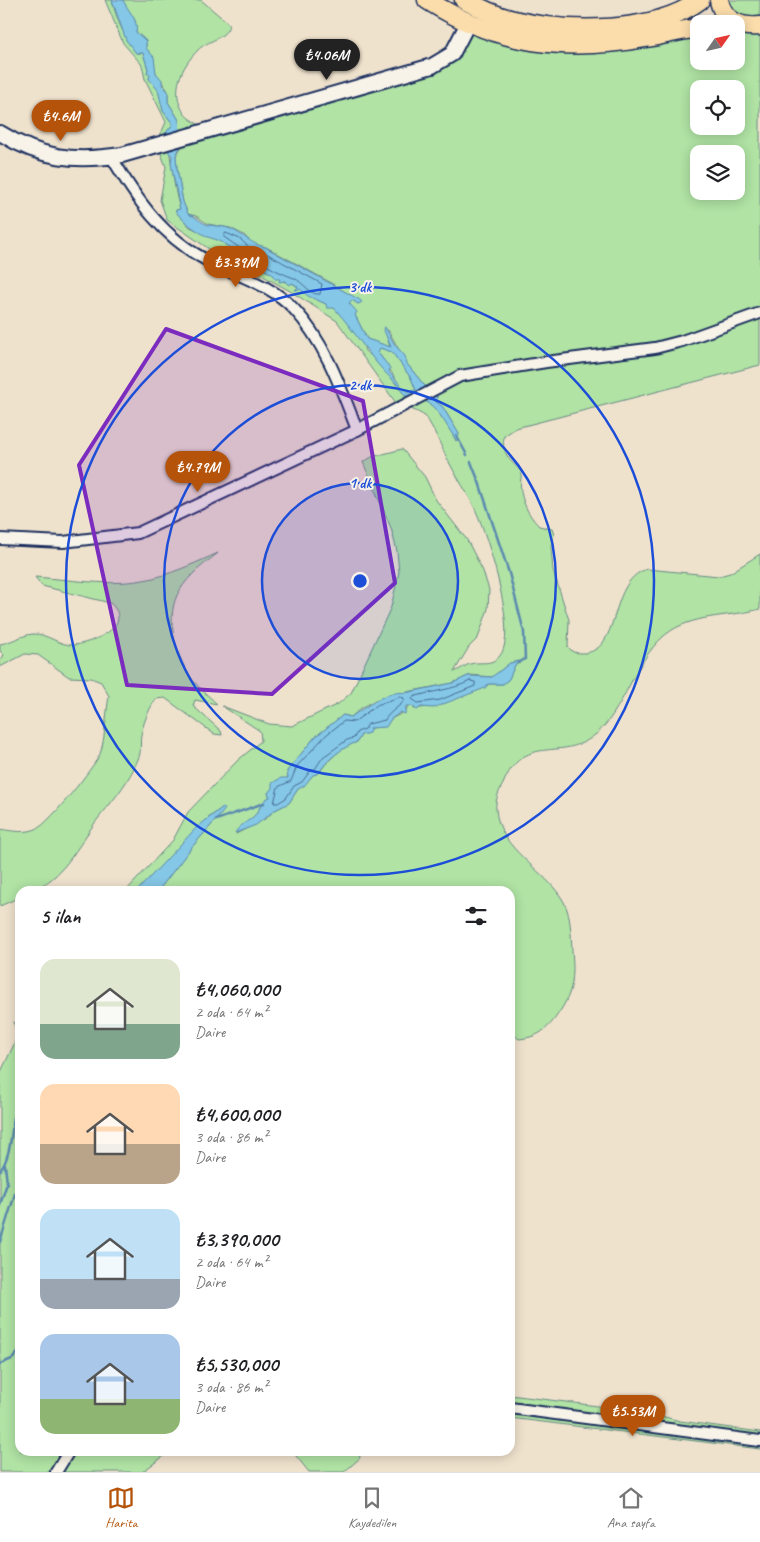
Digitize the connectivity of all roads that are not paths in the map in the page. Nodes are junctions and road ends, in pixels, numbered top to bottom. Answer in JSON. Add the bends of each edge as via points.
{"nodes":[{"id":1,"x":427,"y":0,"type":"edge"},
{"id":2,"x":464,"y":0,"type":"edge"},
{"id":3,"x":700,"y":0,"type":"edge"},
{"id":4,"x":719,"y":0,"type":"edge"},
{"id":5,"x":468,"y":23,"type":"junction"},
{"id":6,"x":749,"y":26,"type":"edge"},
{"id":7,"x":690,"y":30,"type":"edge"},
{"id":8,"x":0,"y":133,"type":"edge"},
{"id":9,"x":116,"y":156,"type":"junction"},
{"id":10,"x":760,"y":313,"type":"edge"},
{"id":11,"x":357,"y":430,"type":"junction"},
{"id":12,"x":0,"y":540,"type":"edge"},
{"id":13,"x":515,"y":1409,"type":"edge"},
{"id":14,"x":760,"y":1441,"type":"edge"},
{"id":15,"x":66,"y":1456,"type":"edge"},
{"id":16,"x":56,"y":1472,"type":"edge"}],
"edges":[{"from":1,"to":5,"type":"highway"},
{"from":2,"to":3,"type":"highway","via":[[514,20],[574,28],[643,22],[669,16]]},
{"from":4,"to":6,"type":"highway","via":[[729,18],[742,26]]},
{"from":5,"to":7,"type":"highway","via":[[508,37],[555,45],[622,42]]},
{"from":5,"to":9,"type":"street","via":[[452,54],[432,66]]},
{"from":8,"to":9,"type":"street","via":[[30,150],[47,155],[76,158]]},
{"from":9,"to":11,"type":"street","via":[[141,204],[167,234],[206,260],[271,291],[294,308],[330,366]]},
{"from":10,"to":11,"type":"street","via":[[655,348],[460,376]]},
{"from":11,"to":12,"type":"street","via":[[138,534],[63,542]]},
{"from":13,"to":14,"type":"street"},
{"from":15,"to":16,"type":"street"}]}
